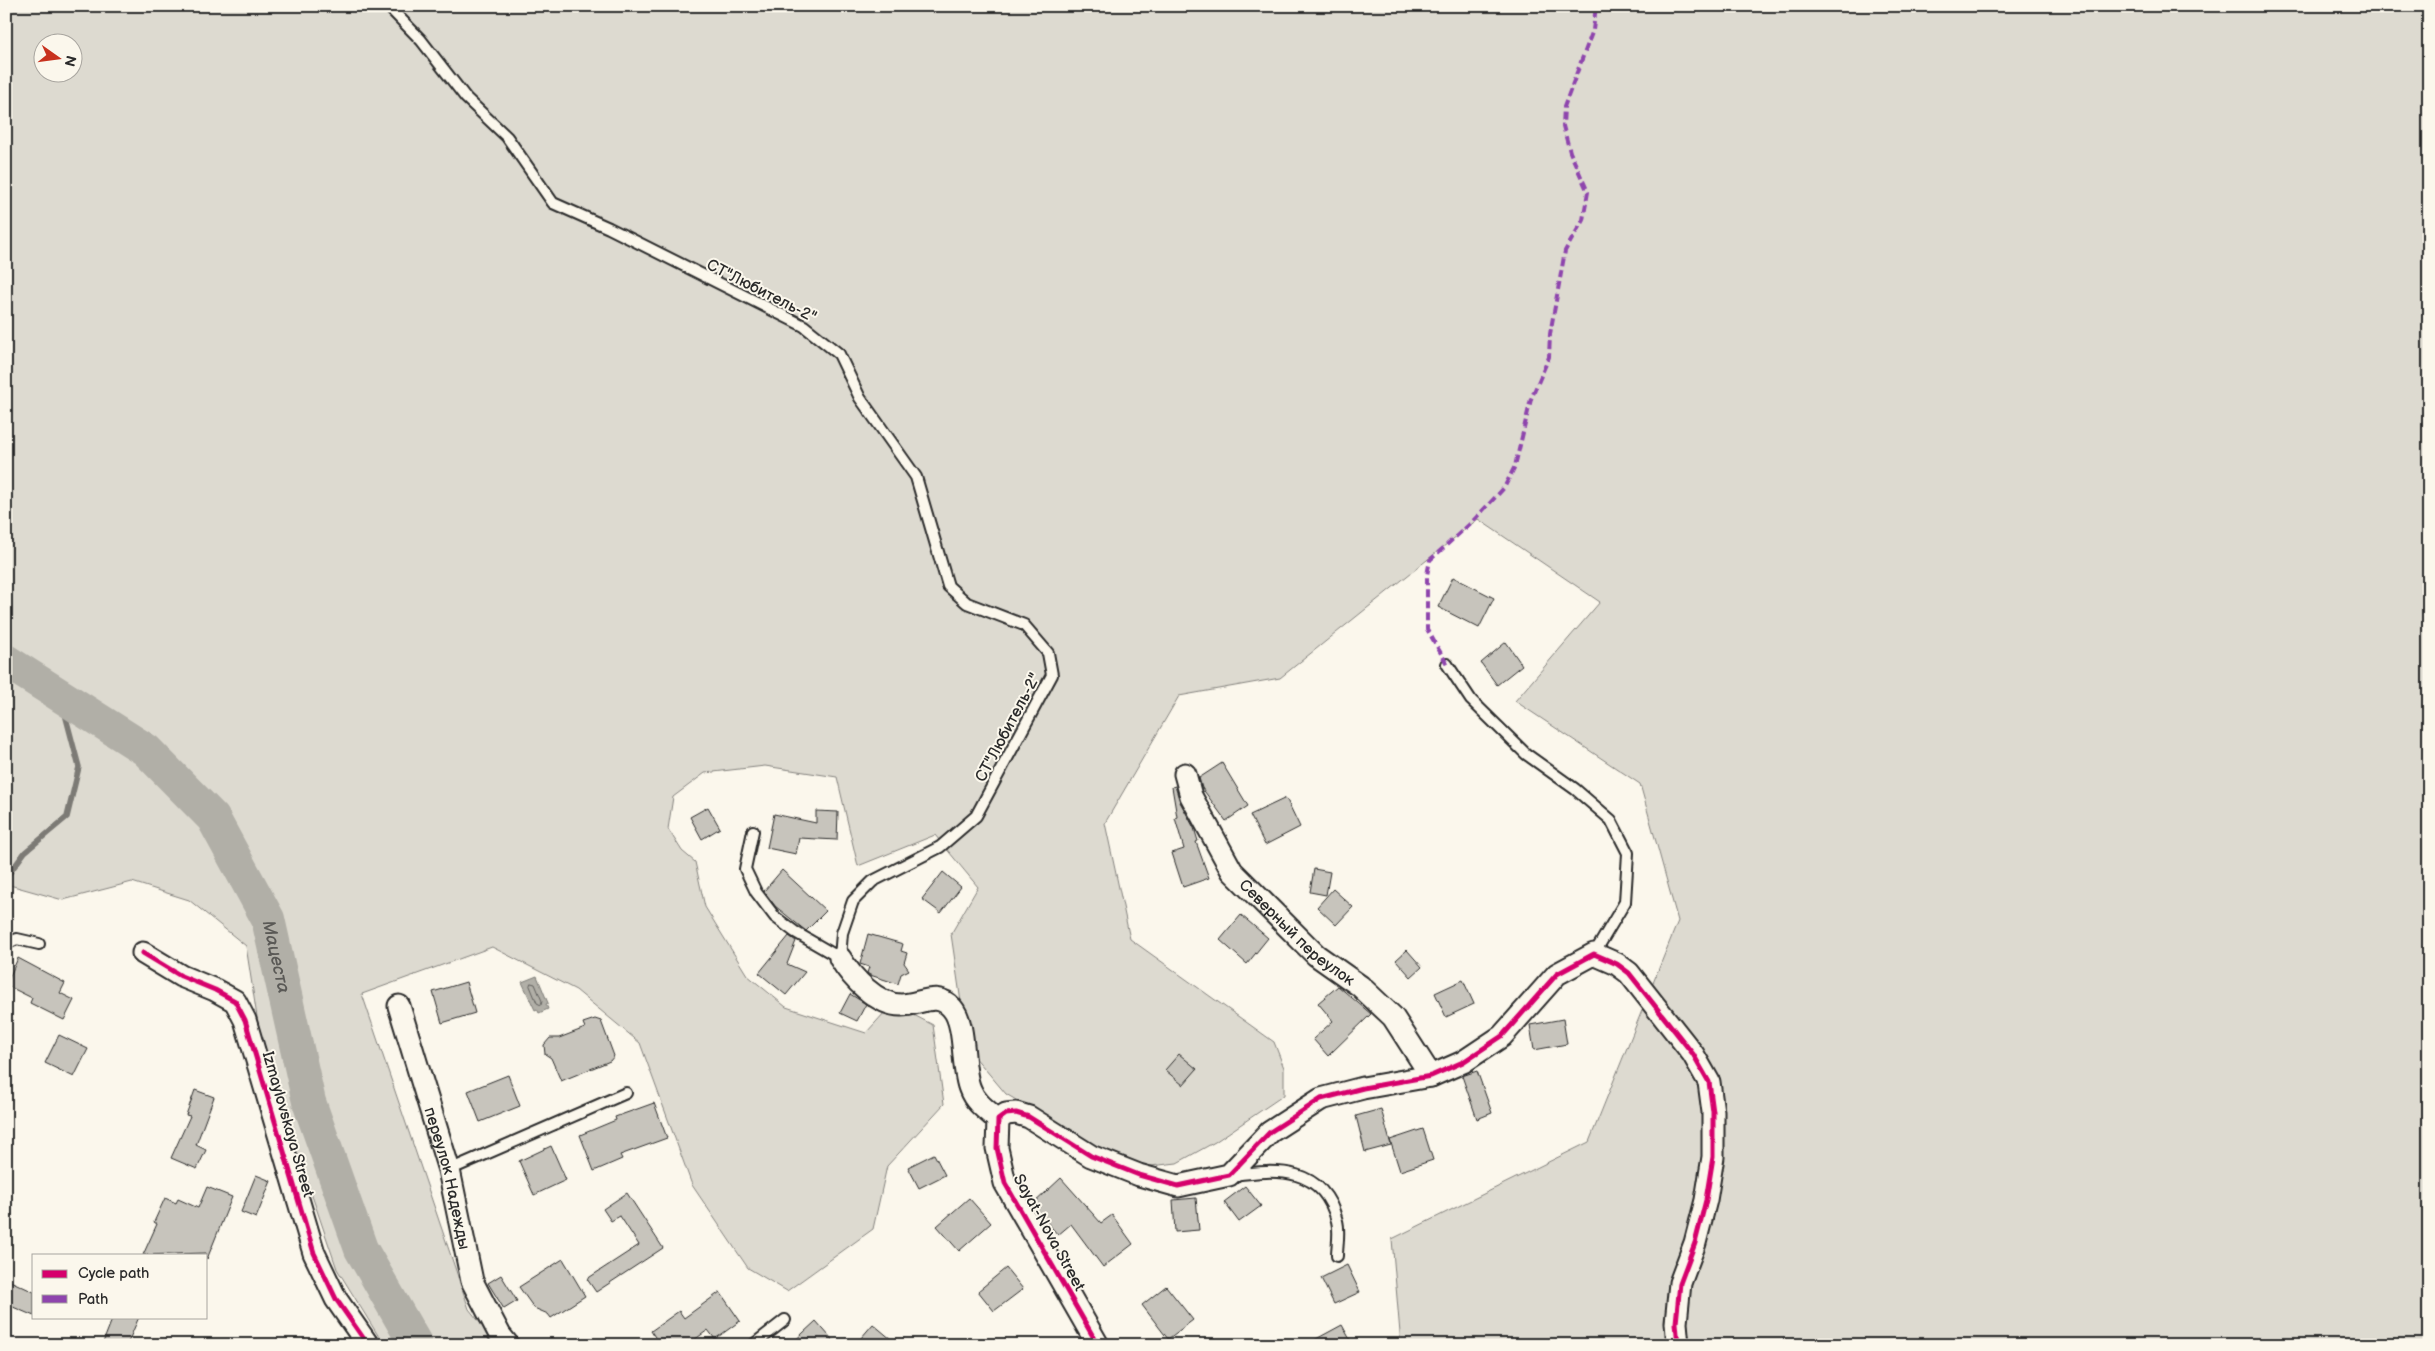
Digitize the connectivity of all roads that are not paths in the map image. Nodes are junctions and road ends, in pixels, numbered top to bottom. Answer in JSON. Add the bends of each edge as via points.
{"nodes":[{"id":1,"x":388,"y":6,"type":"edge"},
{"id":2,"x":1447,"y":664,"type":"dead end"},
{"id":3,"x":1185,"y":774,"type":"dead end"},
{"id":4,"x":753,"y":831,"type":"dead end"},
{"id":5,"x":6,"y":944,"type":"edge"},
{"id":6,"x":39,"y":944,"type":"dead end"},
{"id":7,"x":143,"y":953,"type":"dead end"},
{"id":8,"x":1594,"y":954,"type":"junction"},
{"id":9,"x":840,"y":958,"type":"junction"},
{"id":10,"x":399,"y":1006,"type":"dead end"},
{"id":11,"x":1431,"y":1076,"type":"junction"},
{"id":12,"x":626,"y":1094,"type":"dead end"},
{"id":13,"x":998,"y":1120,"type":"junction"},
{"id":14,"x":450,"y":1170,"type":"junction"},
{"id":15,"x":1229,"y":1176,"type":"junction"},
{"id":16,"x":1337,"y":1256,"type":"dead end"},
{"id":17,"x":785,"y":1320,"type":"dead end"},
{"id":18,"x":368,"y":1345,"type":"edge"},
{"id":19,"x":508,"y":1345,"type":"edge"},
{"id":20,"x":753,"y":1345,"type":"edge"},
{"id":21,"x":1098,"y":1345,"type":"edge"},
{"id":22,"x":1678,"y":1345,"type":"edge"}],
"edges":[{"from":1,"to":9,"type":"lane","name":"СТ\"Любитель-2\"","via":[[422,40],[466,98],[507,137],[553,203],[804,326],[839,354],[860,398],[916,477],[948,586],[967,602],[1024,625],[1048,653],[1052,675],[976,816],[940,847],[873,881],[866,888],[854,901],[842,933]]},
{"from":2,"to":8,"type":"lane","via":[[1471,700],[1526,754],[1575,788],[1611,820],[1628,853],[1625,902]]},
{"from":3,"to":11,"type":"street","name":"Северный переулок","via":[[1191,796],[1232,871],[1316,954],[1360,986],[1393,1017]]},
{"from":4,"to":9,"type":"lane","via":[[745,869],[756,892],[775,917]]},
{"from":5,"to":6,"type":"lane","via":[[17,939]]},
{"from":7,"to":18,"type":"street","name":"Izmaylovskaya Street","via":[[181,976],[235,1001],[245,1020],[314,1253],[336,1299]]},
{"from":8,"to":11,"type":"street","via":[[1557,974],[1502,1036],[1463,1062]]},
{"from":8,"to":22,"type":"street","via":[[1629,973],[1693,1054],[1709,1082],[1713,1157],[1695,1243],[1680,1283],[1676,1323]]},
{"from":9,"to":13,"type":"street","via":[[849,974],[884,1001],[901,1005],[933,998],[953,1008],[963,1043],[969,1088],[976,1101]]},
{"from":10,"to":14,"type":"street","name":"переулок Надежды"},
{"from":11,"to":15,"type":"street","via":[[1363,1088],[1321,1100],[1270,1132]]},
{"from":12,"to":14,"type":"lane"},
{"from":13,"to":15,"type":"street","via":[[1016,1112],[1091,1156],[1178,1186]]},
{"from":13,"to":21,"type":"street","name":"Sayat-Nova Street","via":[[997,1148],[1004,1183]]},
{"from":14,"to":19,"type":"street","name":"переулок Надежды","via":[[472,1281]]},
{"from":15,"to":16,"type":"lane","via":[[1268,1170],[1304,1176],[1320,1188],[1337,1222]]},
{"from":17,"to":20,"type":"lane"}]}
